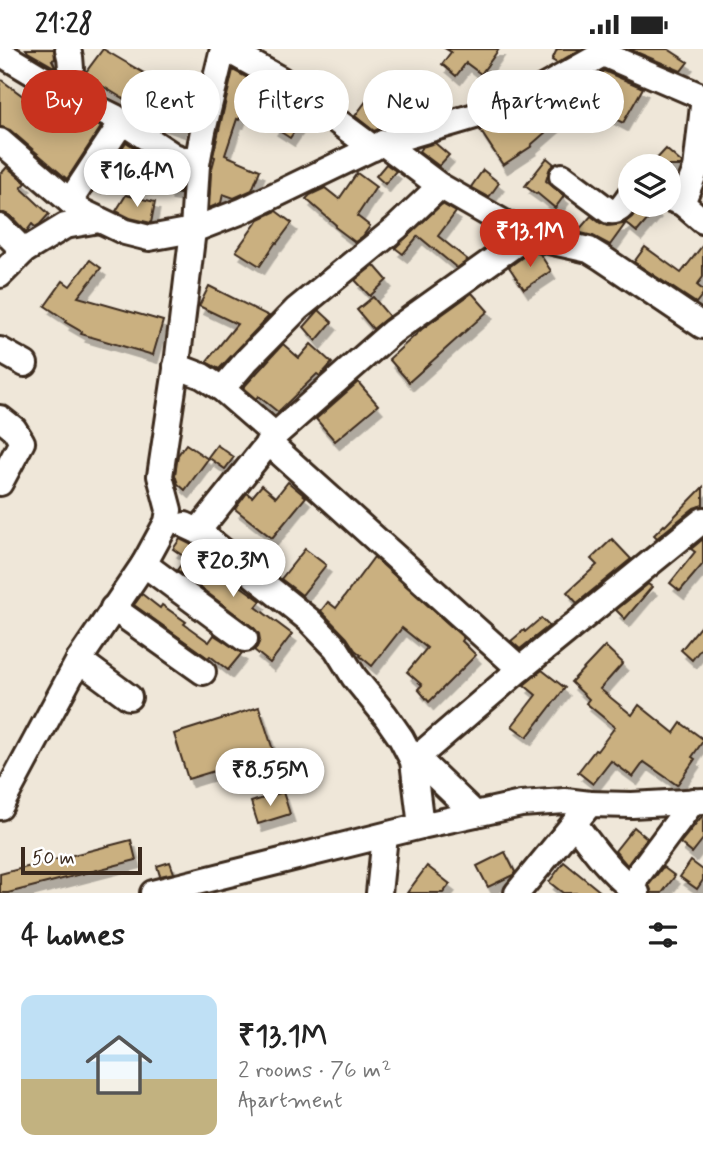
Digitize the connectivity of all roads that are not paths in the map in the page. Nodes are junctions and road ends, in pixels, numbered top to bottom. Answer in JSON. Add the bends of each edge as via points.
{"nodes":[{"id":1,"x":68,"y":49,"type":"edge"},
{"id":2,"x":225,"y":49,"type":"edge"},
{"id":3,"x":598,"y":51,"type":"edge"},
{"id":4,"x":0,"y":53,"type":"edge"},
{"id":5,"x":28,"y":70,"type":"edge"},
{"id":6,"x":72,"y":70,"type":"edge"},
{"id":7,"x":703,"y":97,"type":"edge"},
{"id":8,"x":703,"y":106,"type":"edge"},
{"id":9,"x":121,"y":124,"type":"edge"},
{"id":10,"x":139,"y":133,"type":"edge"},
{"id":11,"x":0,"y":141,"type":"edge"},
{"id":12,"x":378,"y":146,"type":"junction"},
{"id":13,"x":197,"y":164,"type":"junction"},
{"id":14,"x":562,"y":176,"type":"dead end"},
{"id":15,"x":440,"y":186,"type":"junction"},
{"id":16,"x":681,"y":191,"type":"edge"},
{"id":17,"x":70,"y":201,"type":"junction"},
{"id":18,"x":681,"y":204,"type":"edge"},
{"id":19,"x":618,"y":211,"type":"edge"},
{"id":20,"x":99,"y":219,"type":"junction"},
{"id":21,"x":703,"y":221,"type":"edge"},
{"id":22,"x":0,"y":227,"type":"edge"},
{"id":23,"x":193,"y":230,"type":"junction"},
{"id":24,"x":528,"y":235,"type":"junction"},
{"id":25,"x":24,"y":251,"type":"junction"},
{"id":26,"x":0,"y":275,"type":"edge"},
{"id":27,"x":703,"y":326,"type":"edge"},
{"id":28,"x":0,"y":350,"type":"edge"},
{"id":29,"x":25,"y":364,"type":"dead end"},
{"id":30,"x":176,"y":366,"type":"junction"},
{"id":31,"x":222,"y":389,"type":"junction"},
{"id":32,"x":0,"y":418,"type":"edge"},
{"id":33,"x":272,"y":439,"type":"junction"},
{"id":34,"x":0,"y":483,"type":"edge"},
{"id":35,"x":703,"y":520,"type":"edge"},
{"id":36,"x":167,"y":522,"type":"junction"},
{"id":37,"x":198,"y":531,"type":"junction"},
{"id":38,"x":145,"y":564,"type":"junction"},
{"id":39,"x":113,"y":608,"type":"junction"},
{"id":40,"x":245,"y":639,"type":"dead end"},
{"id":41,"x":79,"y":660,"type":"junction"},
{"id":42,"x":520,"y":669,"type":"junction"},
{"id":43,"x":203,"y":672,"type":"dead end"},
{"id":44,"x":129,"y":697,"type":"dead end"},
{"id":45,"x":414,"y":759,"type":"junction"},
{"id":46,"x":698,"y":801,"type":"edge"},
{"id":47,"x":590,"y":804,"type":"junction"},
{"id":48,"x":0,"y":807,"type":"edge"},
{"id":49,"x":475,"y":814,"type":"junction"},
{"id":50,"x":575,"y":824,"type":"junction"},
{"id":51,"x":421,"y":826,"type":"junction"},
{"id":52,"x":385,"y":836,"type":"junction"},
{"id":53,"x":229,"y":885,"type":"edge"},
{"id":54,"x":633,"y":890,"type":"edge"},
{"id":55,"x":153,"y":893,"type":"edge"},
{"id":56,"x":379,"y":893,"type":"edge"},
{"id":57,"x":517,"y":893,"type":"edge"}],
"edges":[{"from":1,"to":6,"type":"street"},
{"from":2,"to":12,"type":"street","via":[[280,79]]},
{"from":2,"to":13,"type":"street"},
{"from":3,"to":7,"type":"street"},
{"from":3,"to":12,"type":"street","via":[[528,96]]},
{"from":4,"to":5,"type":"street"},
{"from":8,"to":16,"type":"street","via":[[696,169]]},
{"from":9,"to":17,"type":"street"},
{"from":10,"to":13,"type":"street","via":[[174,156]]},
{"from":11,"to":17,"type":"street"},
{"from":12,"to":15,"type":"street"},
{"from":12,"to":23,"type":"street"},
{"from":13,"to":23,"type":"street"},
{"from":14,"to":19,"type":"street","via":[[609,211]]},
{"from":15,"to":24,"type":"street"},
{"from":15,"to":31,"type":"street","via":[[297,309]]},
{"from":17,"to":20,"type":"street"},
{"from":18,"to":21,"type":"street"},
{"from":20,"to":23,"type":"street","via":[[149,238]]},
{"from":20,"to":25,"type":"street","via":[[65,226]]},
{"from":22,"to":25,"type":"street"},
{"from":23,"to":30,"type":"street"},
{"from":24,"to":27,"type":"street","via":[[589,250]]},
{"from":24,"to":33,"type":"street","via":[[392,332]]},
{"from":25,"to":26,"type":"street"},
{"from":28,"to":29,"type":"street"},
{"from":30,"to":31,"type":"street"},
{"from":30,"to":36,"type":"street","via":[[160,476],[169,510]]},
{"from":31,"to":33,"type":"street"},
{"from":32,"to":34,"type":"street","via":[[22,442]]},
{"from":33,"to":37,"type":"street"},
{"from":33,"to":42,"type":"street"},
{"from":35,"to":42,"type":"street"},
{"from":36,"to":37,"type":"street"},
{"from":36,"to":38,"type":"street"},
{"from":37,"to":45,"type":"street","via":[[321,630]]},
{"from":38,"to":39,"type":"street"},
{"from":38,"to":40,"type":"street"},
{"from":39,"to":41,"type":"street"},
{"from":39,"to":43,"type":"street"},
{"from":41,"to":44,"type":"street"},
{"from":41,"to":48,"type":"street"},
{"from":42,"to":45,"type":"street"},
{"from":45,"to":49,"type":"street"},
{"from":45,"to":51,"type":"street"},
{"from":46,"to":47,"type":"street"},
{"from":46,"to":54,"type":"street"},
{"from":47,"to":49,"type":"street","via":[[542,801]]},
{"from":47,"to":50,"type":"street"},
{"from":49,"to":51,"type":"street"},
{"from":50,"to":54,"type":"street","via":[[604,863]]},
{"from":50,"to":57,"type":"street"},
{"from":51,"to":52,"type":"street"},
{"from":52,"to":53,"type":"street"},
{"from":52,"to":56,"type":"street"},
{"from":53,"to":55,"type":"street"}]}
